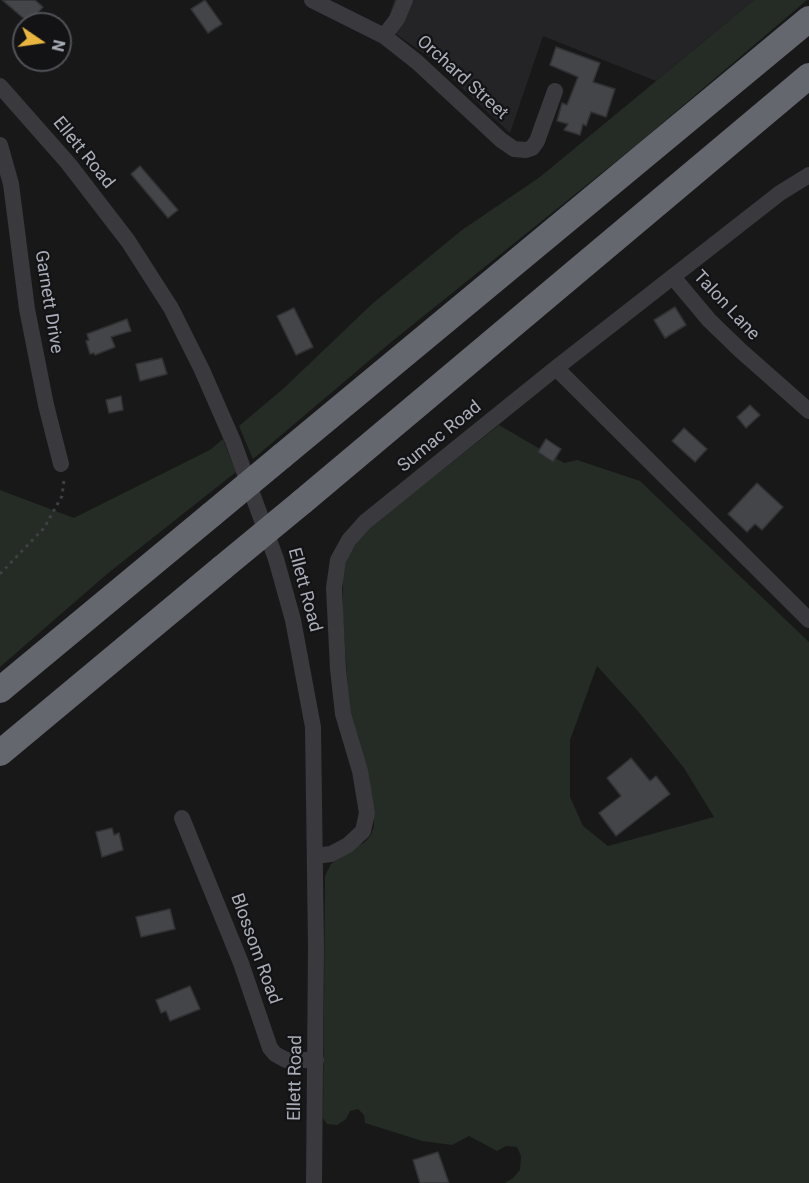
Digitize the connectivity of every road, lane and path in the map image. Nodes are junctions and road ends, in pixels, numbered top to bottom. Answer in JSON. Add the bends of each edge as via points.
{"nodes":[{"id":1,"x":312,"y":0,"type":"edge"},
{"id":2,"x":405,"y":0,"type":"edge"},
{"id":3,"x":809,"y":19,"type":"edge"},
{"id":4,"x":384,"y":36,"type":"junction"},
{"id":5,"x":809,"y":76,"type":"edge"},
{"id":6,"x":0,"y":86,"type":"edge"},
{"id":7,"x":555,"y":92,"type":"dead end"},
{"id":8,"x":0,"y":145,"type":"edge"},
{"id":9,"x":809,"y":175,"type":"edge"},
{"id":10,"x":801,"y":189,"type":"edge"},
{"id":11,"x":673,"y":277,"type":"junction"},
{"id":12,"x":556,"y":368,"type":"junction"},
{"id":13,"x":809,"y":411,"type":"edge"},
{"id":14,"x":61,"y":464,"type":"joint"},
{"id":15,"x":0,"y":574,"type":"edge"},
{"id":16,"x":809,"y":620,"type":"edge"},
{"id":17,"x":0,"y":690,"type":"edge"},
{"id":18,"x":0,"y":753,"type":"edge"},
{"id":19,"x":182,"y":818,"type":"dead end"},
{"id":20,"x":315,"y":856,"type":"junction"},
{"id":21,"x":316,"y":1060,"type":"junction"},
{"id":22,"x":314,"y":1183,"type":"edge"}],
"edges":[{"from":1,"to":4,"type":"street","name":"Orchard Street"},
{"from":2,"to":4,"type":"street"},
{"from":3,"to":17,"type":"highway","bridge":true},
{"from":4,"to":7,"type":"street","name":"Orchard Street","via":[[514,149],[532,148]]},
{"from":5,"to":18,"type":"highway","bridge":true},
{"from":6,"to":20,"type":"street","name":"Ellett Road","via":[[68,163],[128,241],[171,308],[233,441],[276,558],[304,675],[313,728]]},
{"from":8,"to":14,"type":"street","name":"Garnett Drive","via":[[11,184],[33,339]]},
{"from":9,"to":10,"type":"street"},
{"from":10,"to":11,"type":"street","via":[[780,193]]},
{"from":11,"to":12,"type":"street","name":"Talon Lane"},
{"from":11,"to":13,"type":"street","name":"Talon Lane","via":[[708,320]]},
{"from":12,"to":16,"type":"street"},
{"from":12,"to":20,"type":"street","name":"Sumac Road","via":[[365,522],[338,560],[334,588],[343,714],[360,771],[367,813],[363,831],[348,845],[331,854]]},
{"from":14,"to":15,"type":"path","via":[[62,496],[55,509],[31,544]]},
{"from":19,"to":21,"type":"street","name":"Blossom Road","via":[[242,963],[270,1048],[286,1060]]},
{"from":20,"to":21,"type":"street","name":"Ellett Road"},
{"from":21,"to":22,"type":"street","name":"Ellett Road"}]}
